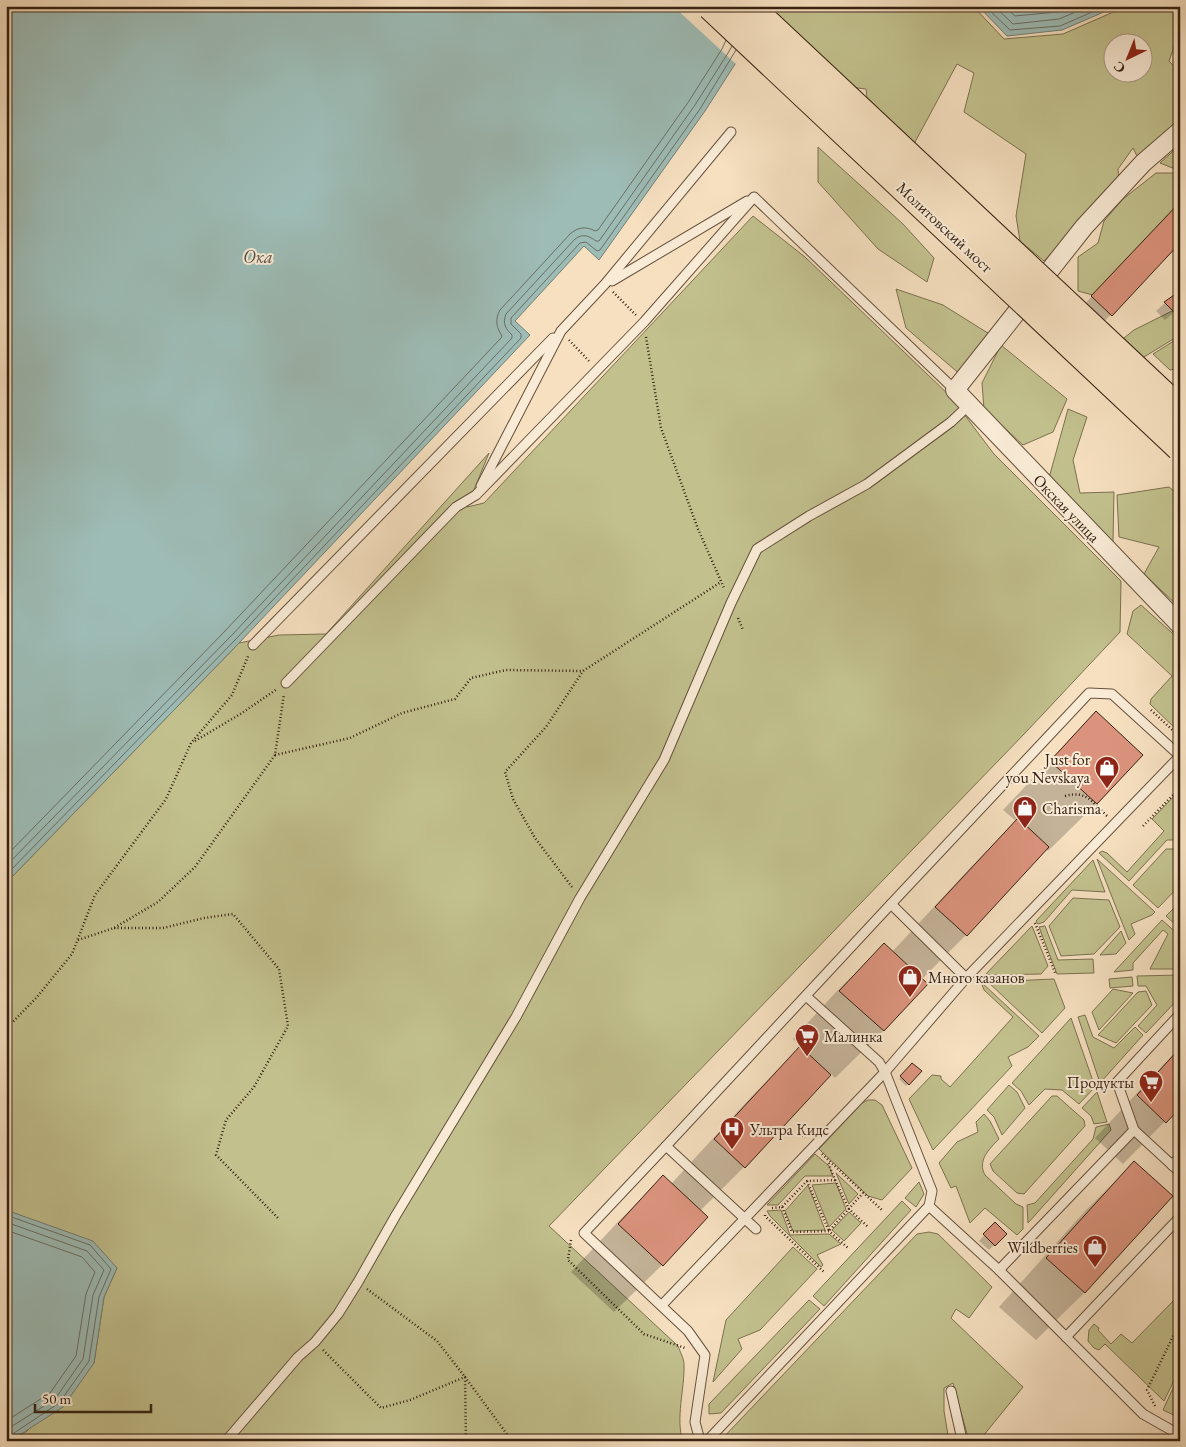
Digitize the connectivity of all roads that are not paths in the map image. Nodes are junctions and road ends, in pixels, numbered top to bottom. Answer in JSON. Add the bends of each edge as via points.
{"nodes":[{"id":1,"x":711,"y":6,"type":"edge"},
{"id":2,"x":748,"y":6,"type":"edge"},
{"id":3,"x":1180,"y":131,"type":"edge"},
{"id":4,"x":731,"y":132,"type":"dead end"},
{"id":5,"x":754,"y":197,"type":"junction"},
{"id":6,"x":605,"y":284,"type":"junction"},
{"id":7,"x":561,"y":331,"type":"junction"},
{"id":8,"x":955,"y":390,"type":"junction"},
{"id":9,"x":969,"y":405,"type":"junction"},
{"id":10,"x":1180,"y":410,"type":"edge"},
{"id":11,"x":1180,"y":447,"type":"edge"},
{"id":12,"x":476,"y":495,"type":"junction"},
{"id":13,"x":1180,"y":625,"type":"edge"},
{"id":14,"x":253,"y":645,"type":"road end"},
{"id":15,"x":286,"y":683,"type":"road end"},
{"id":16,"x":891,"y":904,"type":"junction"},
{"id":17,"x":966,"y":978,"type":"junction"},
{"id":18,"x":806,"y":996,"type":"junction"},
{"id":19,"x":1180,"y":1014,"type":"edge"},
{"id":20,"x":885,"y":1072,"type":"junction"},
{"id":21,"x":1134,"y":1130,"type":"junction"},
{"id":22,"x":666,"y":1146,"type":"junction"},
{"id":23,"x":1180,"y":1157,"type":"edge"},
{"id":24,"x":1172,"y":1165,"type":"junction"},
{"id":25,"x":1180,"y":1172,"type":"edge"},
{"id":26,"x":929,"y":1206,"type":"junction"},
{"id":27,"x":1180,"y":1217,"type":"edge"},
{"id":28,"x":745,"y":1219,"type":"junction"},
{"id":29,"x":756,"y":1229,"type":"dead end"},
{"id":30,"x":999,"y":1270,"type":"junction"},
{"id":31,"x":662,"y":1305,"type":"junction"},
{"id":32,"x":1066,"y":1336,"type":"junction"},
{"id":33,"x":951,"y":1390,"type":"dead end"},
{"id":34,"x":1180,"y":1435,"type":"edge"},
{"id":35,"x":226,"y":1441,"type":"edge"},
{"id":36,"x":700,"y":1441,"type":"edge"},
{"id":37,"x":707,"y":1441,"type":"edge"},
{"id":38,"x":960,"y":1441,"type":"edge"}],
"edges":[{"from":1,"to":11,"type":"main road","name":"Молитовский мост","bridge":true},
{"from":2,"to":10,"type":"main road","name":"Молитовский мост","bridge":true},
{"from":3,"to":8,"type":"street","via":[[1143,163],[1084,227]]},
{"from":4,"to":6,"type":"lane"},
{"from":5,"to":6,"type":"lane"},
{"from":5,"to":8,"type":"lane"},
{"from":5,"to":12,"type":"lane","via":[[644,322]]},
{"from":6,"to":7,"type":"lane"},
{"from":7,"to":12,"type":"lane"},
{"from":7,"to":14,"type":"lane"},
{"from":8,"to":9,"type":"street","name":"Окская улица"},
{"from":9,"to":13,"type":"street","name":"Окская улица"},
{"from":9,"to":35,"type":"lane","via":[[867,484],[757,549],[664,760],[580,898],[516,1017],[338,1314]]},
{"from":12,"to":15,"type":"lane","via":[[456,507]]},
{"from":16,"to":17,"type":"lane"},
{"from":16,"to":17,"type":"lane","via":[[1089,693],[1112,694],[1180,756]]},
{"from":16,"to":18,"type":"lane"},
{"from":17,"to":20,"type":"lane"},
{"from":18,"to":20,"type":"lane","via":[[879,1062]]},
{"from":18,"to":22,"type":"lane"},
{"from":19,"to":21,"type":"lane","via":[[1118,1082]]},
{"from":20,"to":26,"type":"lane","via":[[932,1191]]},
{"from":20,"to":28,"type":"lane"},
{"from":21,"to":24,"type":"lane"},
{"from":21,"to":30,"type":"lane"},
{"from":22,"to":28,"type":"lane"},
{"from":22,"to":31,"type":"lane","via":[[584,1232]]},
{"from":23,"to":24,"type":"lane"},
{"from":24,"to":25,"type":"lane"},
{"from":26,"to":30,"type":"lane"},
{"from":26,"to":37,"type":"lane"},
{"from":27,"to":32,"type":"lane"},
{"from":28,"to":29,"type":"lane"},
{"from":28,"to":31,"type":"lane"},
{"from":30,"to":32,"type":"lane"},
{"from":31,"to":36,"type":"lane","via":[[706,1355],[695,1422]]},
{"from":32,"to":34,"type":"lane","via":[[1143,1414]]},
{"from":33,"to":38,"type":"lane"}]}
